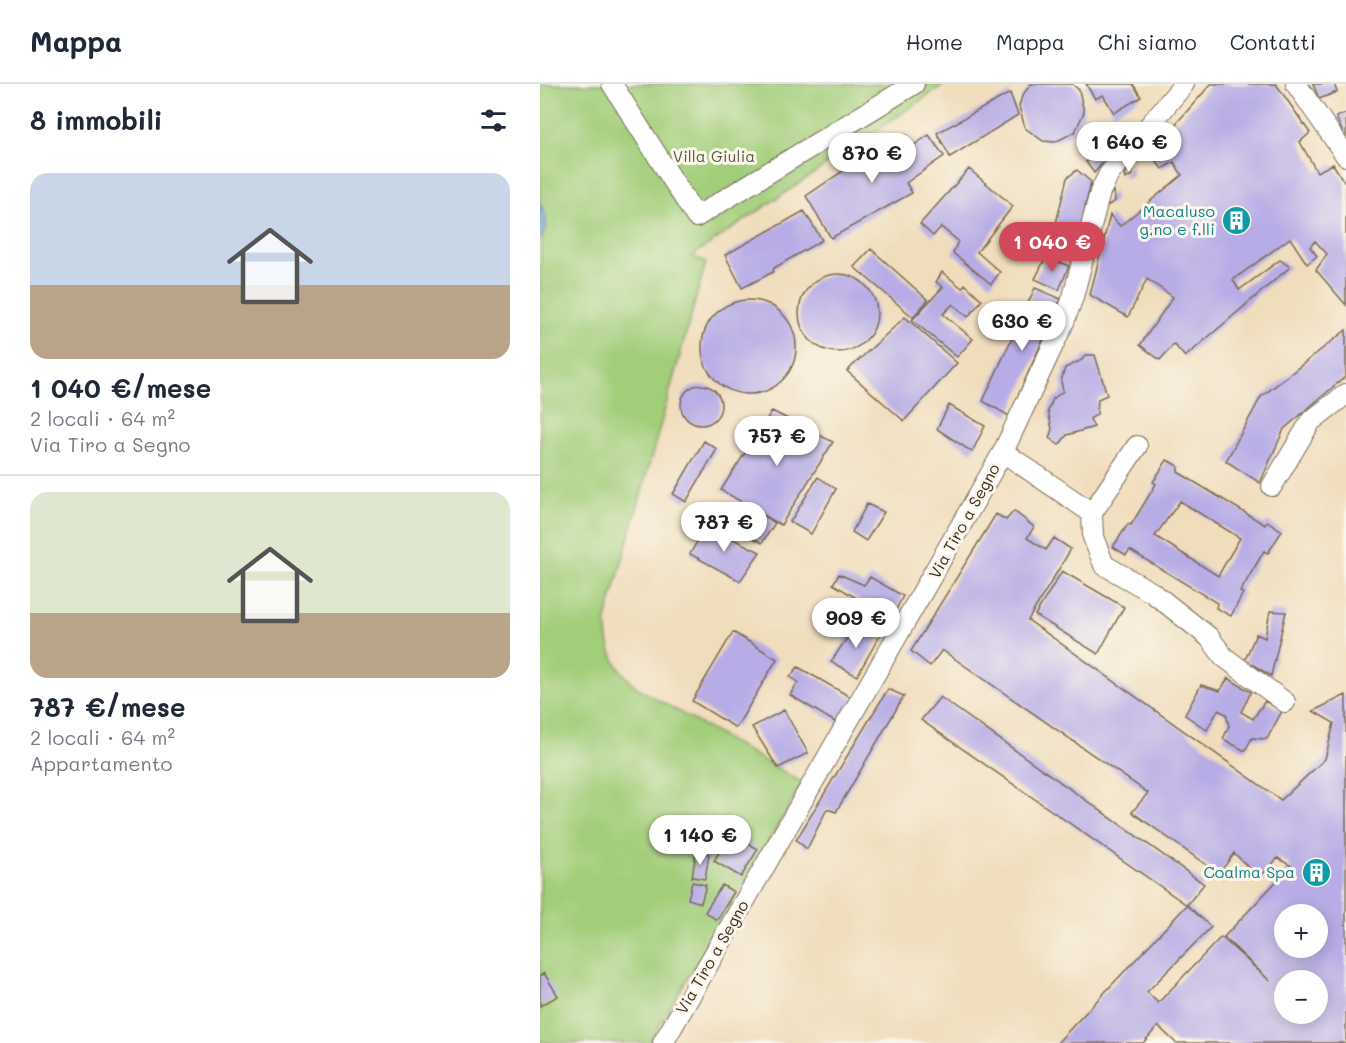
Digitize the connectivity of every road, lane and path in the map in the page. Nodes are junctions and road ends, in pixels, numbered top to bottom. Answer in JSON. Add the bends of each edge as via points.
{"nodes":[{"id":1,"x":612,"y":84,"type":"edge"},
{"id":2,"x":914,"y":84,"type":"edge"},
{"id":3,"x":1184,"y":84,"type":"edge"},
{"id":4,"x":1296,"y":84,"type":"edge"},
{"id":5,"x":1346,"y":156,"type":"edge"},
{"id":6,"x":1346,"y":394,"type":"edge"},
{"id":7,"x":1137,"y":446,"type":"dead end"},
{"id":8,"x":1003,"y":452,"type":"junction"},
{"id":9,"x":1272,"y":486,"type":"dead end"},
{"id":10,"x":1092,"y":513,"type":"junction"},
{"id":11,"x":1285,"y":702,"type":"dead end"},
{"id":12,"x":663,"y":1043,"type":"edge"}],
"edges":[{"from":1,"to":2,"type":"street","via":[[696,217]]},
{"from":3,"to":8,"type":"street","name":"Via Tiro a Segno","via":[[1109,174],[1100,192],[1064,322]]},
{"from":4,"to":5,"type":"street"},
{"from":6,"to":9,"type":"street","via":[[1311,421]]},
{"from":7,"to":10,"type":"street"},
{"from":8,"to":10,"type":"street"},
{"from":8,"to":12,"type":"street","name":"Via Tiro a Segno"},
{"from":10,"to":11,"type":"street","via":[[1093,537],[1104,565],[1153,593],[1209,637],[1224,657]]}]}
